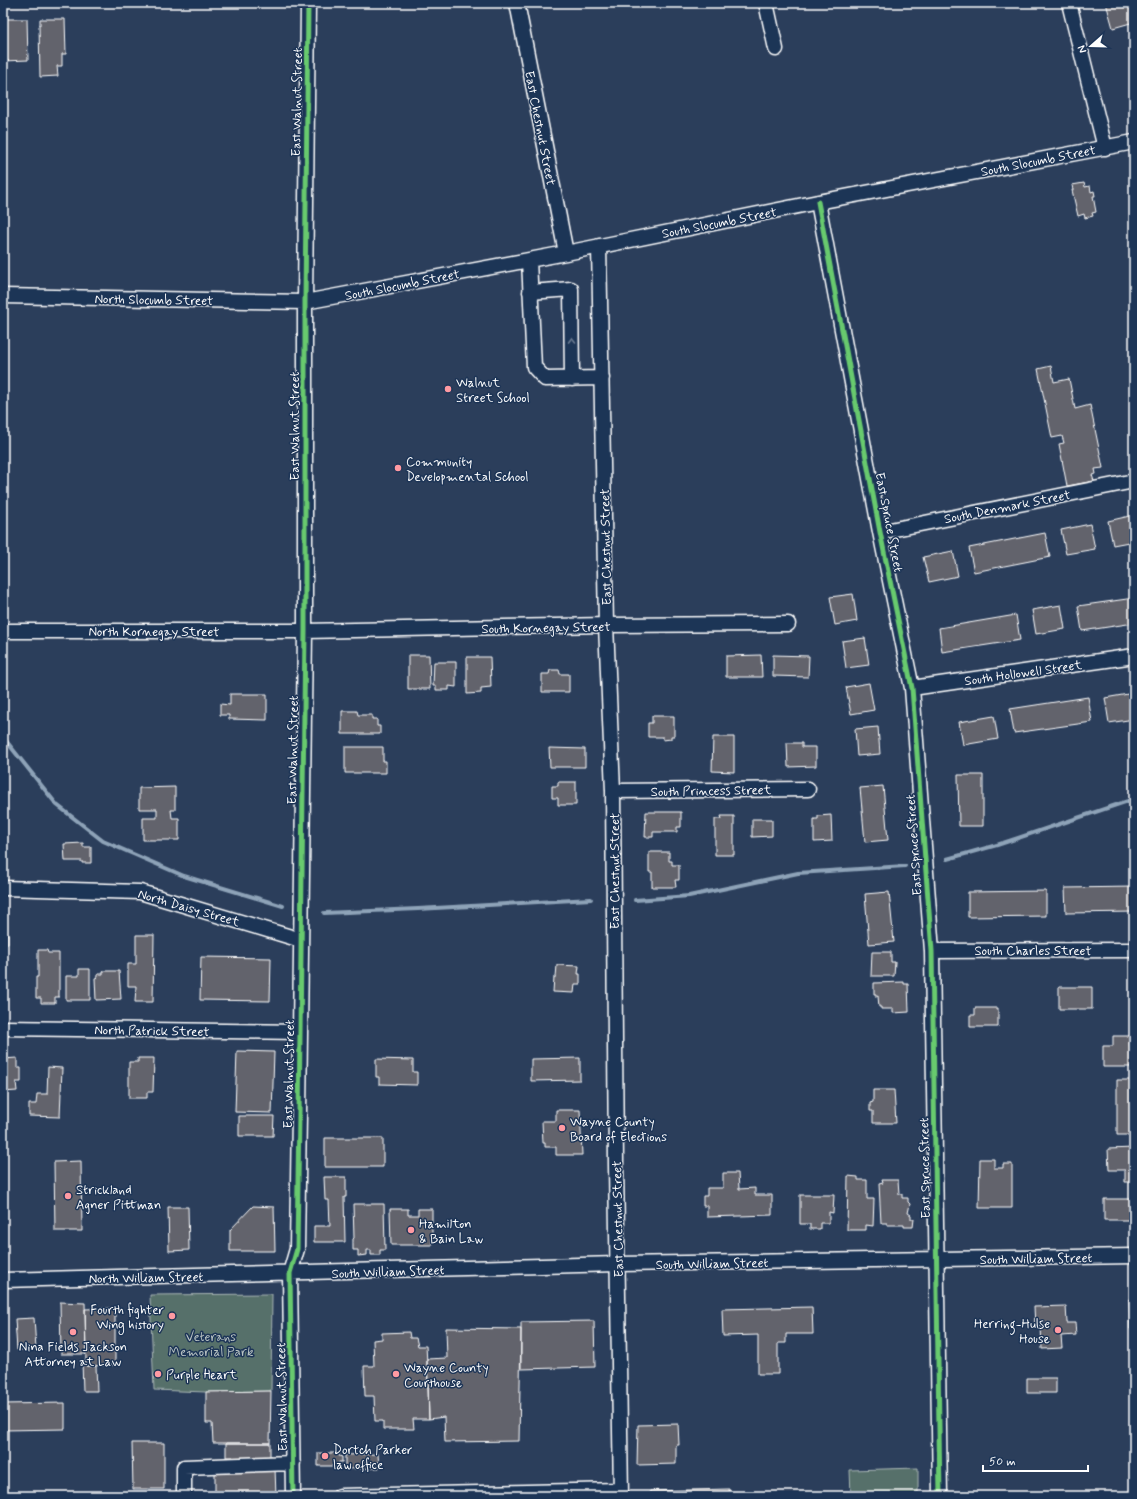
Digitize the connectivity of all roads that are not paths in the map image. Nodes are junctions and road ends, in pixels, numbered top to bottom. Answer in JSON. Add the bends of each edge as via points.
{"nodes":[{"id":1,"x":308,"y":3,"type":"edge"},
{"id":2,"x":517,"y":3,"type":"edge"},
{"id":3,"x":766,"y":3,"type":"edge"},
{"id":4,"x":1069,"y":3,"type":"edge"},
{"id":5,"x":776,"y":49,"type":"dead end"},
{"id":6,"x":1134,"y":142,"type":"edge"},
{"id":7,"x":1106,"y":148,"type":"junction"},
{"id":8,"x":818,"y":202,"type":"junction"},
{"id":9,"x":599,"y":246,"type":"junction"},
{"id":10,"x":566,"y":254,"type":"junction"},
{"id":11,"x":529,"y":260,"type":"junction"},
{"id":12,"x":530,"y":292,"type":"junction"},
{"id":13,"x":3,"y":296,"type":"edge"},
{"id":14,"x":305,"y":302,"type":"junction"},
{"id":15,"x":602,"y":378,"type":"junction"},
{"id":16,"x":572,"y":379,"type":"junction"},
{"id":17,"x":1134,"y":481,"type":"edge"},
{"id":18,"x":880,"y":532,"type":"junction"},
{"id":19,"x":788,"y":624,"type":"dead end"},
{"id":20,"x":606,"y":625,"type":"junction"},
{"id":21,"x":3,"y":631,"type":"edge"},
{"id":22,"x":305,"y":632,"type":"junction"},
{"id":23,"x":1134,"y":656,"type":"edge"},
{"id":24,"x":912,"y":688,"type":"junction"},
{"id":25,"x":808,"y":789,"type":"dead end"},
{"id":26,"x":613,"y":791,"type":"junction"},
{"id":27,"x":3,"y":888,"type":"edge"},
{"id":28,"x":301,"y":940,"type":"junction"},
{"id":29,"x":1134,"y":950,"type":"edge"},
{"id":30,"x":932,"y":951,"type":"junction"},
{"id":31,"x":3,"y":1028,"type":"edge"},
{"id":32,"x":300,"y":1032,"type":"junction"},
{"id":33,"x":1134,"y":1256,"type":"edge"},
{"id":34,"x":936,"y":1259,"type":"junction"},
{"id":35,"x":618,"y":1264,"type":"junction"},
{"id":36,"x":290,"y":1273,"type":"junction"},
{"id":37,"x":3,"y":1280,"type":"edge"},
{"id":38,"x":293,"y":1463,"type":"junction"},
{"id":39,"x":621,"y":1493,"type":"edge"},
{"id":40,"x":410,"y":1495,"type":"edge"},
{"id":41,"x":184,"y":1496,"type":"edge"},
{"id":42,"x":293,"y":1496,"type":"edge"},
{"id":43,"x":340,"y":1496,"type":"edge"},
{"id":44,"x":940,"y":1496,"type":"edge"}],
"edges":[{"from":1,"to":14,"type":"street","name":"East Walnut Street"},
{"from":2,"to":10,"type":"street","name":"East Chestnut Street"},
{"from":3,"to":5,"type":"street"},
{"from":4,"to":7,"type":"street"},
{"from":6,"to":7,"type":"street","name":"South Slocumb Street"},
{"from":7,"to":8,"type":"street","name":"South Slocumb Street"},
{"from":8,"to":9,"type":"street","name":"South Slocumb Street"},
{"from":8,"to":18,"type":"street","name":"East Spruce Street"},
{"from":9,"to":10,"type":"street","name":"South Slocumb Street"},
{"from":9,"to":15,"type":"street","name":"East Chestnut Street"},
{"from":10,"to":11,"type":"street","name":"South Slocumb Street"},
{"from":11,"to":12,"type":"street"},
{"from":11,"to":14,"type":"street","name":"South Slocumb Street"},
{"from":12,"to":16,"type":"street","via":[[534,368],[545,379]]},
{"from":16,"to":12,"type":"street","one_way":true,"via":[[571,289]]},
{"from":13,"to":14,"type":"street","name":"North Slocumb Street"},
{"from":14,"to":22,"type":"street","name":"East Walnut Street"},
{"from":15,"to":16,"type":"street"},
{"from":15,"to":20,"type":"street","name":"East Chestnut Street"},
{"from":17,"to":18,"type":"street","name":"South Denmark Street"},
{"from":18,"to":24,"type":"street","name":"East Spruce Street"},
{"from":19,"to":20,"type":"street","name":"South Kornegay Street"},
{"from":20,"to":22,"type":"street","name":"South Kornegay Street"},
{"from":20,"to":26,"type":"street","name":"East Chestnut Street"},
{"from":21,"to":22,"type":"street","name":"North Kornegay Street"},
{"from":22,"to":28,"type":"street","name":"East Walnut Street"},
{"from":23,"to":24,"type":"street","name":"South Hollowell Street"},
{"from":24,"to":30,"type":"street","name":"East Spruce Street"},
{"from":25,"to":26,"type":"street","name":"South Princess Street"},
{"from":26,"to":35,"type":"street","name":"East Chestnut Street"},
{"from":27,"to":28,"type":"street","name":"North Daisy Street","via":[[140,892]]},
{"from":28,"to":32,"type":"street","name":"East Walnut Street"},
{"from":29,"to":30,"type":"street","name":"South Charles Street"},
{"from":30,"to":34,"type":"street","name":"East Spruce Street"},
{"from":31,"to":32,"type":"street","name":"North Patrick Street"},
{"from":32,"to":36,"type":"street","name":"East Walnut Street","via":[[297,1249]]},
{"from":33,"to":34,"type":"street","name":"South William Street"},
{"from":34,"to":35,"type":"street","name":"South William Street"},
{"from":34,"to":44,"type":"street","name":"East Spruce Street"},
{"from":35,"to":36,"type":"street","name":"South William Street"},
{"from":35,"to":39,"type":"street","name":"East Chestnut Street"},
{"from":36,"to":37,"type":"street","name":"North William Street"},
{"from":36,"to":38,"type":"street","name":"East Walnut Street"},
{"from":38,"to":41,"type":"street","via":[[184,1467]]},
{"from":38,"to":42,"type":"street","name":"East Walnut Street"},
{"from":39,"to":40,"type":"street"},
{"from":40,"to":43,"type":"street"}]}
